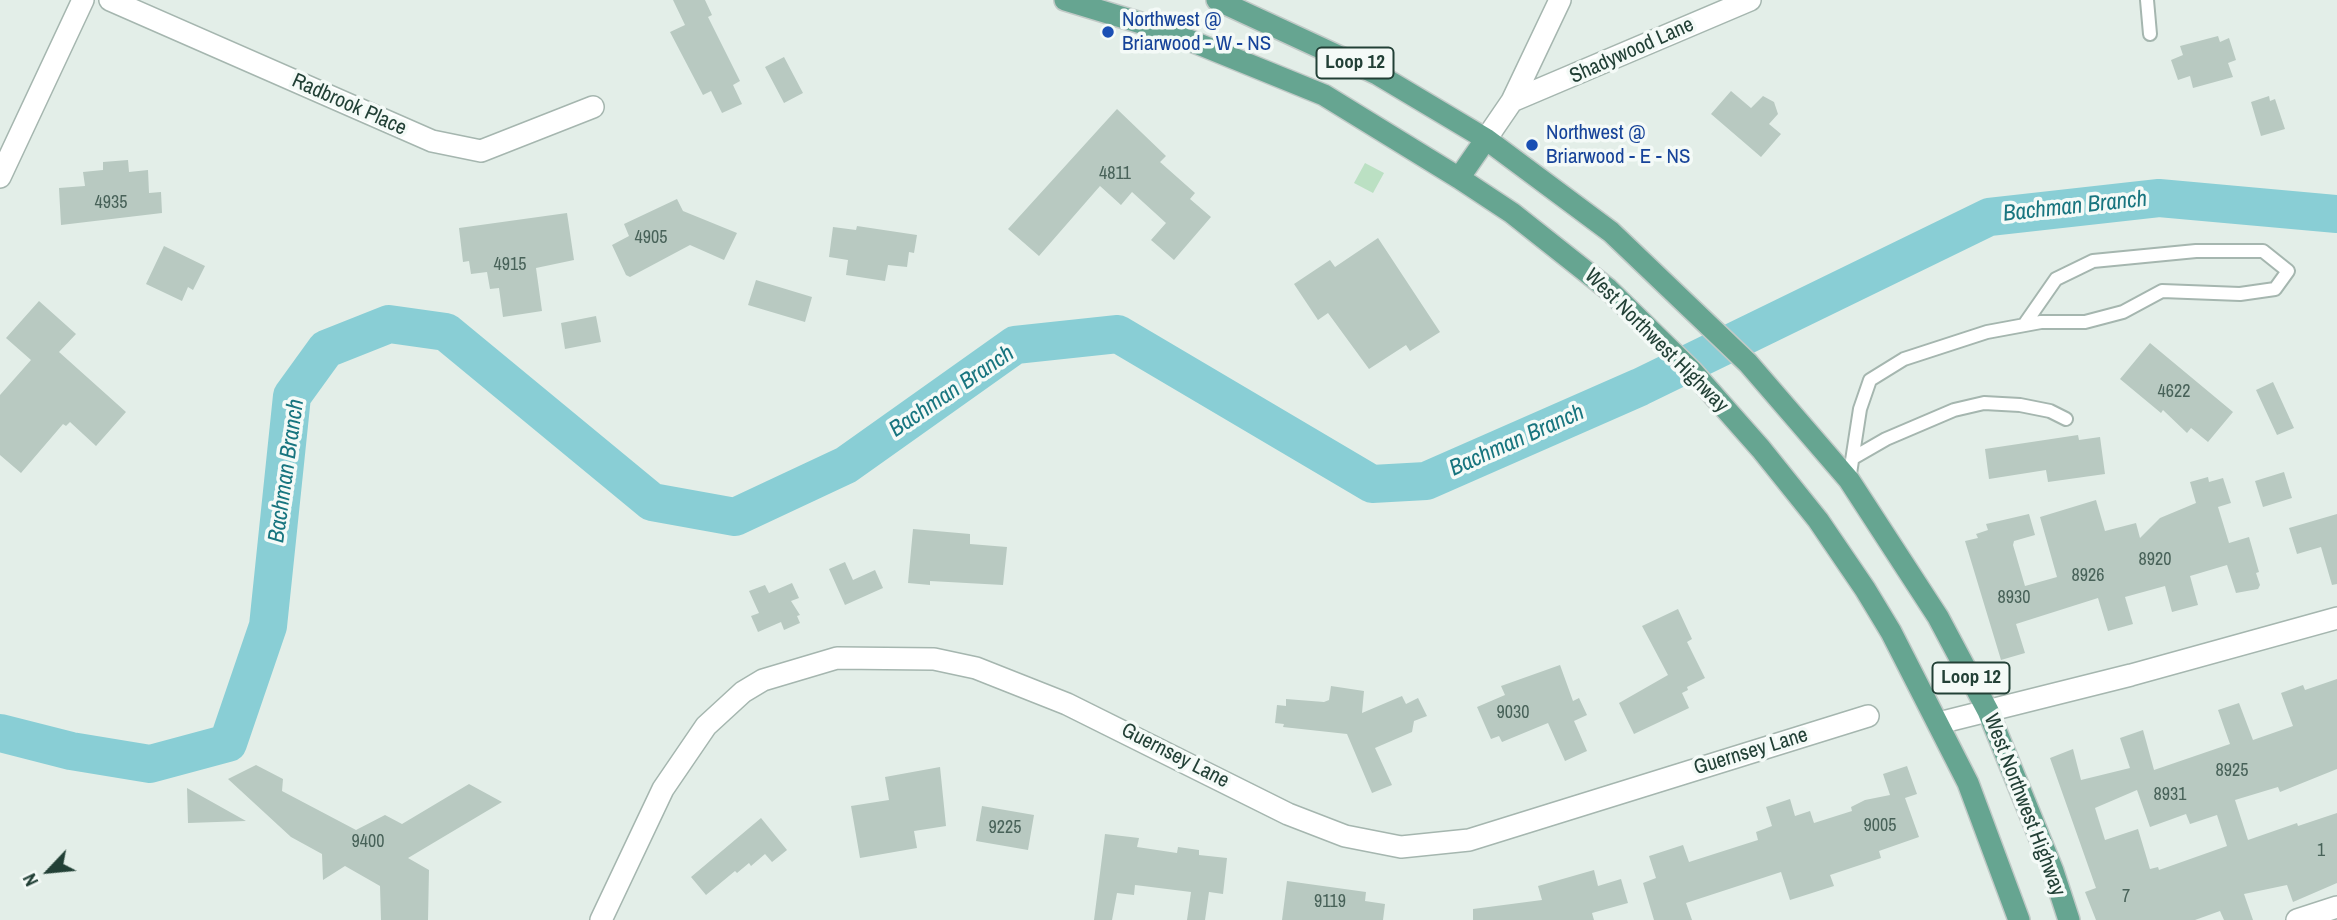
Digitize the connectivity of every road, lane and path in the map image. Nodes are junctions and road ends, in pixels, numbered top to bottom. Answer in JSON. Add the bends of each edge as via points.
{"nodes":[{"id":1,"x":83,"y":0,"type":"edge"},
{"id":2,"x":110,"y":0,"type":"edge"},
{"id":3,"x":1065,"y":0,"type":"edge"},
{"id":4,"x":1217,"y":0,"type":"edge"},
{"id":5,"x":1560,"y":0,"type":"edge"},
{"id":6,"x":1750,"y":0,"type":"edge"},
{"id":7,"x":2147,"y":0,"type":"edge"},
{"id":8,"x":2150,"y":34,"type":"dead end"},
{"id":9,"x":1512,"y":101,"type":"junction"},
{"id":10,"x":593,"y":107,"type":"dead end"},
{"id":11,"x":1486,"y":139,"type":"junction"},
{"id":12,"x":0,"y":177,"type":"edge"},
{"id":13,"x":1459,"y":177,"type":"junction"},
{"id":14,"x":2024,"y":325,"type":"junction"},
{"id":15,"x":2066,"y":419,"type":"dead end"},
{"id":16,"x":1853,"y":458,"type":"junction"},
{"id":17,"x":1849,"y":480,"type":"junction"},
{"id":18,"x":2337,"y":618,"type":"edge"},
{"id":19,"x":1988,"y":710,"type":"junction"},
{"id":20,"x":1868,"y":716,"type":"dead end"},
{"id":21,"x":1939,"y":723,"type":"junction"},
{"id":22,"x":2337,"y":907,"type":"edge"},
{"id":23,"x":601,"y":920,"type":"edge"},
{"id":24,"x":2019,"y":920,"type":"edge"},
{"id":25,"x":2069,"y":920,"type":"edge"},
{"id":26,"x":2297,"y":920,"type":"edge"}],
"edges":[{"from":1,"to":12,"type":"street"},
{"from":2,"to":10,"type":"street","name":"Radbrook Place","via":[[432,141],[481,151]]},
{"from":3,"to":13,"type":"main road","name":"West Northwest Highway","number":"Loop 12","via":[[1164,30],[1324,95]]},
{"from":4,"to":11,"type":"main road","name":"West Northwest Highway","number":"Loop 12","via":[[1377,74]]},
{"from":5,"to":9,"type":"street"},
{"from":6,"to":9,"type":"street","name":"Shadywood Lane"},
{"from":7,"to":8,"type":"lane"},
{"from":9,"to":11,"type":"street"},
{"from":11,"to":13,"type":"main road"},
{"from":11,"to":17,"type":"main road","name":"West Northwest Highway","number":"Loop 12","via":[[1611,232],[1695,309]]},
{"from":13,"to":21,"type":"main road","name":"West Northwest Highway","number":"Loop 12","via":[[1608,289],[1692,371],[1761,449],[1865,589]]},
{"from":14,"to":14,"type":"lane","via":[[2085,322],[2123,312],[2162,291],[2240,294],[2275,289],[2288,271],[2263,251],[2196,250],[2093,261],[2056,279]]},
{"from":14,"to":16,"type":"lane","via":[[1905,359],[1870,380],[1860,409]]},
{"from":15,"to":16,"type":"lane","via":[[2020,405],[1984,404],[1954,410]]},
{"from":16,"to":17,"type":"lane"},
{"from":17,"to":19,"type":"main road","name":"West Northwest Highway","number":"Loop 12","via":[[1925,596]]},
{"from":18,"to":19,"type":"street"},
{"from":19,"to":21,"type":"street"},
{"from":19,"to":25,"type":"main road","name":"West Northwest Highway","number":"Loop 12"},
{"from":20,"to":23,"type":"street","name":"Guernsey Lane","via":[[1469,840],[1401,847],[1345,836],[1288,814],[1079,709],[976,668],[934,659],[837,658],[763,680],[706,726],[663,789]]},
{"from":21,"to":24,"type":"main road","name":"West Northwest Highway","number":"Loop 12","via":[[1968,783]]},
{"from":22,"to":26,"type":"street"}]}
